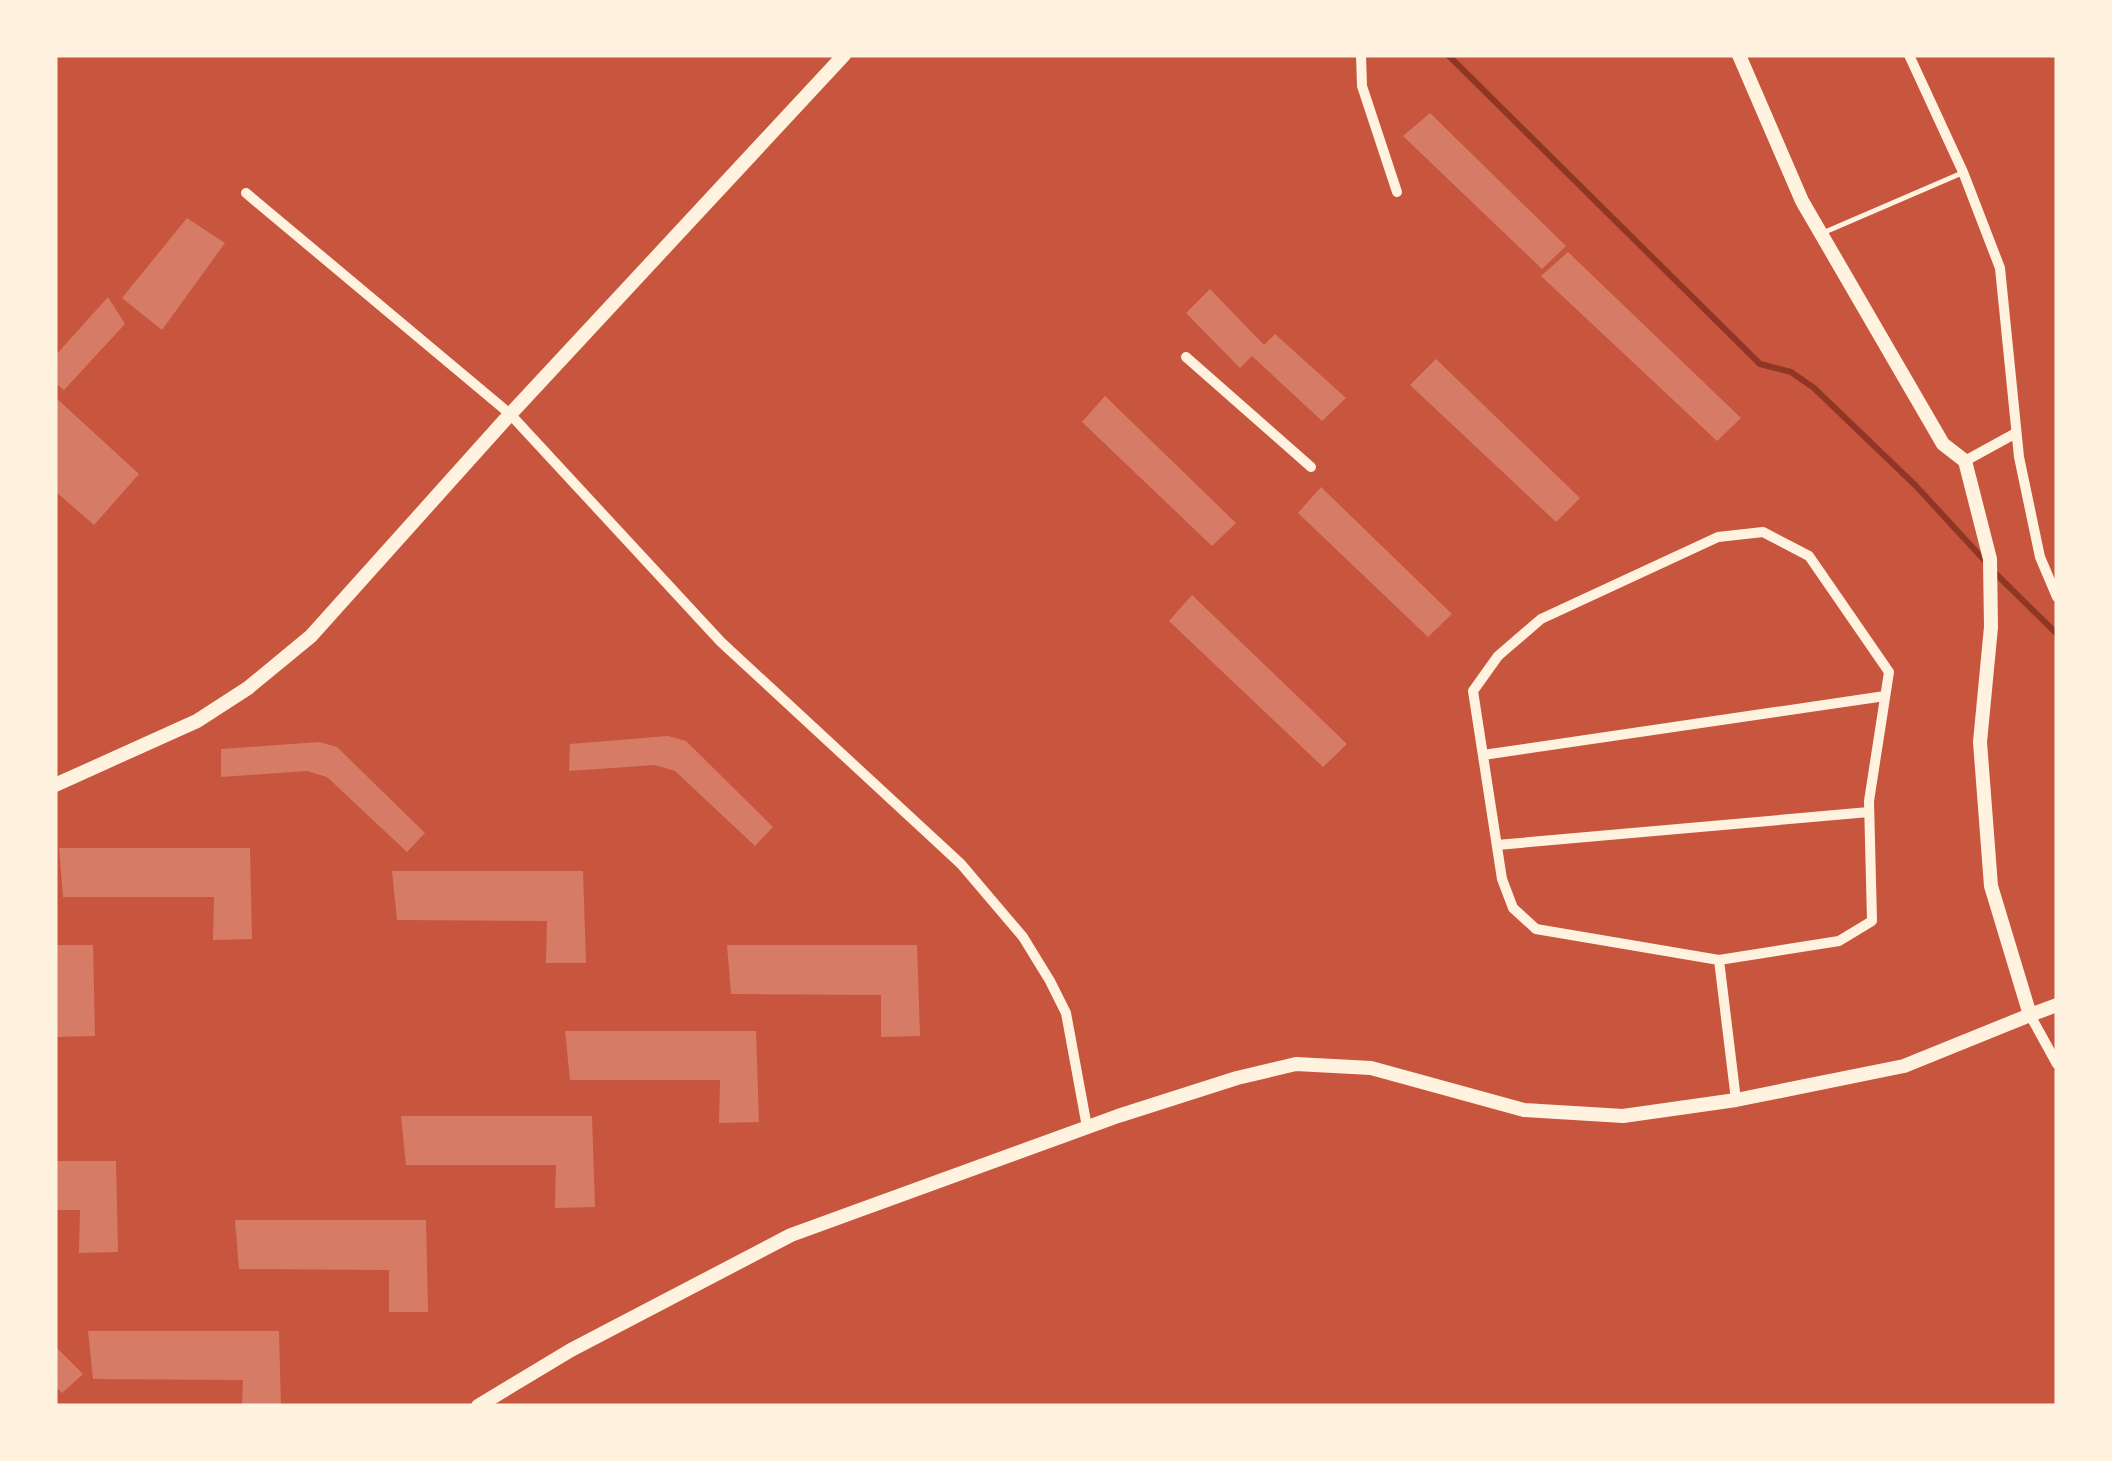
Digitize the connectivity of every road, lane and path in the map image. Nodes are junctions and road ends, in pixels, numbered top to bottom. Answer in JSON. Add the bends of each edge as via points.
{"nodes":[{"id":1,"x":844,"y":55,"type":"edge"},
{"id":2,"x":1362,"y":55,"type":"edge"},
{"id":3,"x":1739,"y":55,"type":"edge"},
{"id":4,"x":1910,"y":55,"type":"edge"},
{"id":5,"x":1963,"y":172,"type":"junction"},
{"id":6,"x":246,"y":192,"type":"dead end"},
{"id":7,"x":1397,"y":192,"type":"dead end"},
{"id":8,"x":1822,"y":233,"type":"junction"},
{"id":9,"x":1186,"y":358,"type":"dead end"},
{"id":10,"x":510,"y":414,"type":"junction"},
{"id":11,"x":2016,"y":433,"type":"junction"},
{"id":12,"x":1966,"y":461,"type":"junction"},
{"id":13,"x":1311,"y":468,"type":"dead end"},
{"id":14,"x":2057,"y":598,"type":"edge"},
{"id":15,"x":1885,"y":696,"type":"junction"},
{"id":16,"x":1483,"y":754,"type":"junction"},
{"id":17,"x":55,"y":784,"type":"edge"},
{"id":18,"x":1869,"y":812,"type":"junction"},
{"id":19,"x":1497,"y":846,"type":"junction"},
{"id":20,"x":1720,"y":960,"type":"junction"},
{"id":21,"x":2057,"y":1004,"type":"edge"},
{"id":22,"x":2030,"y":1015,"type":"junction"},
{"id":23,"x":2057,"y":1064,"type":"edge"},
{"id":24,"x":1736,"y":1100,"type":"junction"},
{"id":25,"x":1086,"y":1127,"type":"junction"},
{"id":26,"x":478,"y":1406,"type":"edge"}],
"edges":[{"from":1,"to":10,"type":"street"},
{"from":2,"to":7,"type":"street","via":[[1362,86]]},
{"from":3,"to":8,"type":"street"},
{"from":4,"to":5,"type":"street"},
{"from":5,"to":8,"type":"lane"},
{"from":5,"to":11,"type":"street","via":[[2000,268]]},
{"from":6,"to":10,"type":"street"},
{"from":8,"to":12,"type":"street","via":[[1942,444]]},
{"from":9,"to":13,"type":"street"},
{"from":10,"to":17,"type":"street","via":[[284,660],[197,721]]},
{"from":10,"to":25,"type":"street","via":[[720,642],[961,864],[1024,937],[1066,1013]]},
{"from":11,"to":12,"type":"street"},
{"from":11,"to":14,"type":"street","via":[[2040,557]]},
{"from":12,"to":22,"type":"street","via":[[1983,520],[1990,585],[1980,742],[1991,886]]},
{"from":15,"to":16,"type":"street"},
{"from":15,"to":16,"type":"street","via":[[1889,672],[1809,556],[1763,532],[1718,536],[1541,619],[1498,656],[1473,691]]},
{"from":15,"to":18,"type":"street"},
{"from":16,"to":19,"type":"street"},
{"from":18,"to":19,"type":"street"},
{"from":18,"to":20,"type":"street","via":[[1872,920],[1838,941]]},
{"from":19,"to":20,"type":"street","via":[[1513,908],[1536,929]]},
{"from":20,"to":24,"type":"street"},
{"from":21,"to":22,"type":"street"},
{"from":22,"to":23,"type":"street"},
{"from":22,"to":24,"type":"street","via":[[1904,1066]]},
{"from":24,"to":25,"type":"street","via":[[1623,1116],[1524,1110],[1371,1068],[1296,1064]]},
{"from":25,"to":26,"type":"street","via":[[791,1236]]}]}
